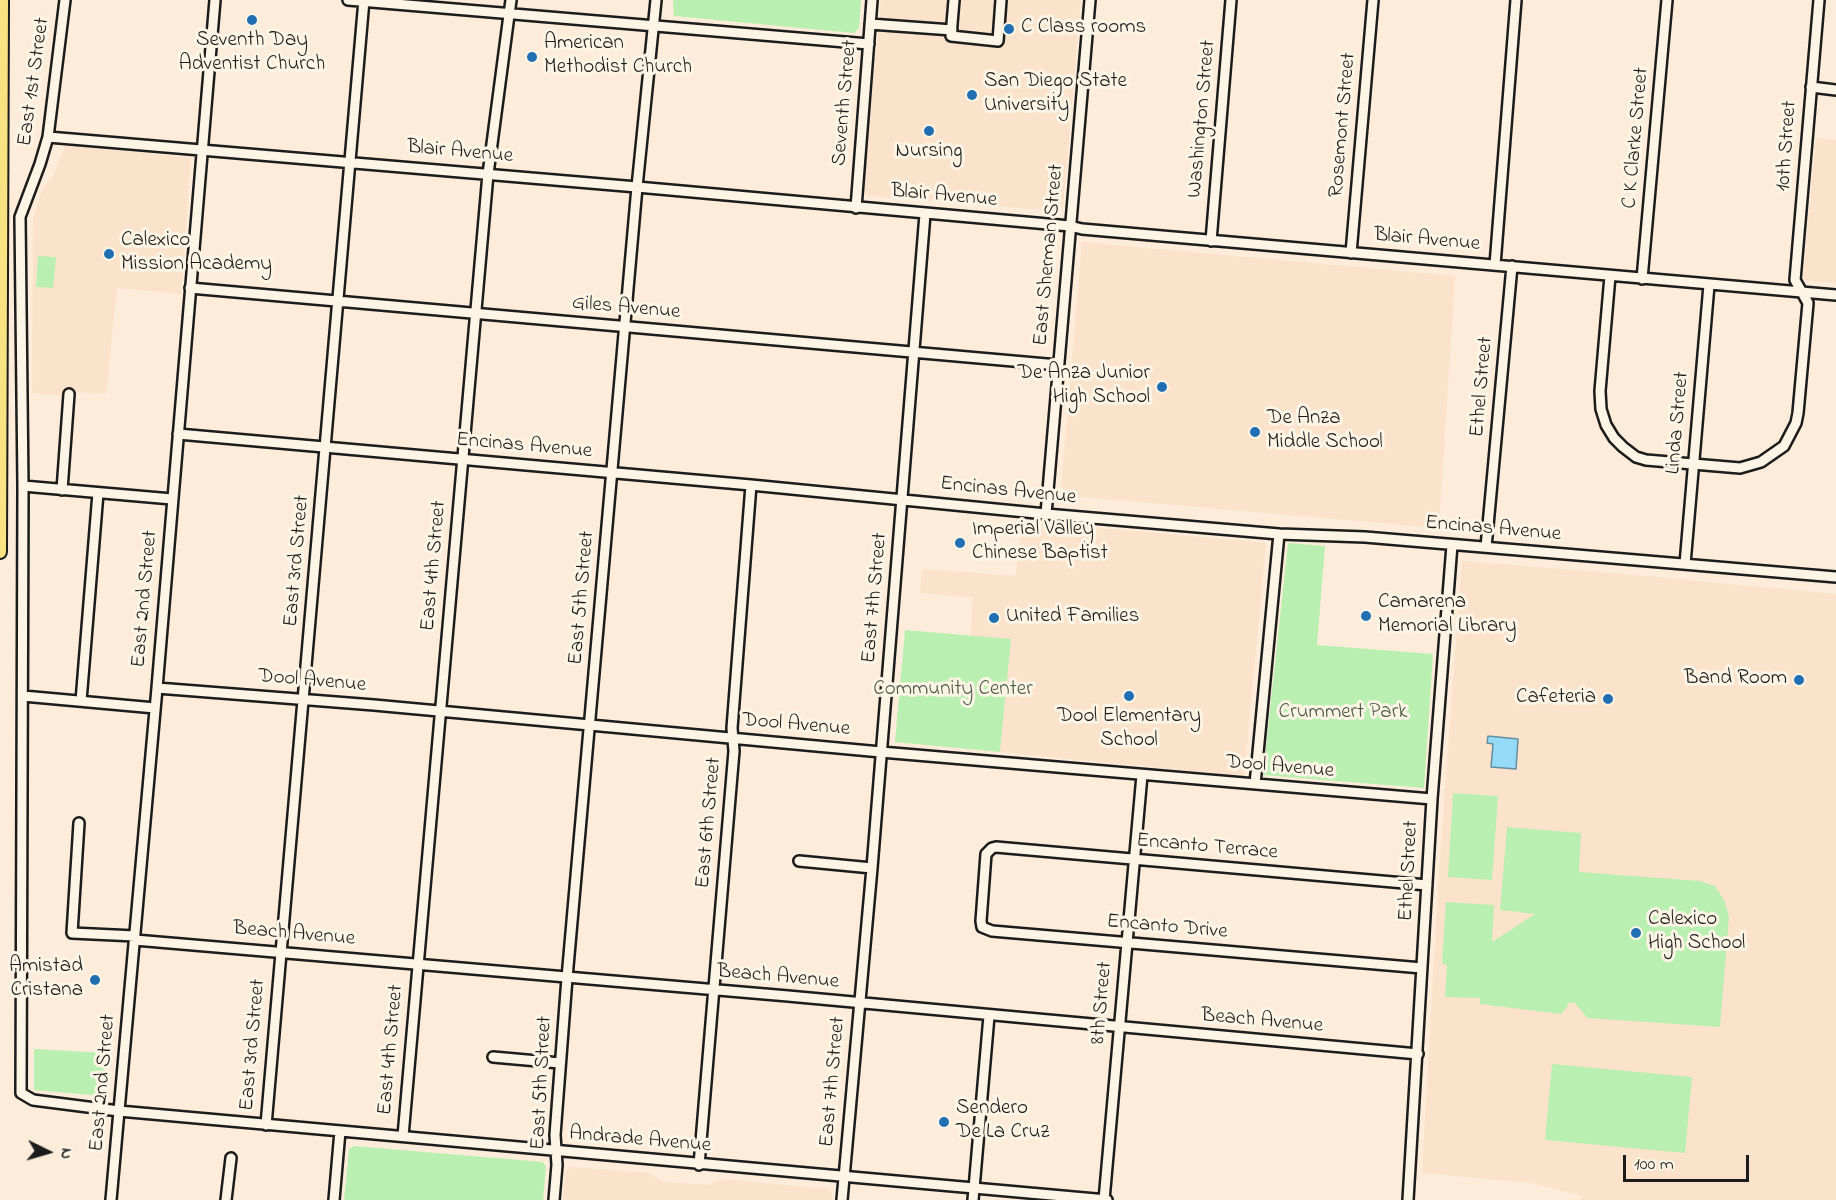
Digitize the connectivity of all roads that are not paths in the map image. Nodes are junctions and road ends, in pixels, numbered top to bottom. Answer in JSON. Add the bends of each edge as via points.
{"nodes":[{"id":1,"x":2,"y":0,"type":"edge"},
{"id":2,"x":65,"y":0,"type":"edge"},
{"id":3,"x":215,"y":0,"type":"edge"},
{"id":4,"x":348,"y":0,"type":"edge"},
{"id":5,"x":511,"y":0,"type":"edge"},
{"id":6,"x":656,"y":0,"type":"edge"},
{"id":7,"x":872,"y":0,"type":"edge"},
{"id":8,"x":954,"y":0,"type":"edge"},
{"id":9,"x":1001,"y":0,"type":"edge"},
{"id":10,"x":1090,"y":0,"type":"edge"},
{"id":11,"x":1231,"y":0,"type":"edge"},
{"id":12,"x":1374,"y":0,"type":"edge"},
{"id":13,"x":1516,"y":0,"type":"edge"},
{"id":14,"x":1668,"y":0,"type":"edge"},
{"id":15,"x":1819,"y":0,"type":"edge"},
{"id":16,"x":364,"y":1,"type":"edge"},
{"id":17,"x":509,"y":15,"type":"junction"},
{"id":18,"x":870,"y":24,"type":"junction"},
{"id":19,"x":654,"y":26,"type":"junction"},
{"id":20,"x":952,"y":30,"type":"junction"},
{"id":21,"x":869,"y":44,"type":"junction"},
{"id":22,"x":1811,"y":87,"type":"junction"},
{"id":23,"x":1836,"y":90,"type":"edge"},
{"id":24,"x":48,"y":136,"type":"junction"},
{"id":25,"x":202,"y":149,"type":"junction"},
{"id":26,"x":350,"y":162,"type":"junction"},
{"id":27,"x":488,"y":174,"type":"junction"},
{"id":28,"x":637,"y":187,"type":"junction"},
{"id":29,"x":855,"y":208,"type":"junction"},
{"id":30,"x":925,"y":214,"type":"junction"},
{"id":31,"x":1070,"y":226,"type":"junction"},
{"id":32,"x":1210,"y":241,"type":"junction"},
{"id":33,"x":1351,"y":253,"type":"junction"},
{"id":34,"x":1,"y":263,"type":"edge"},
{"id":35,"x":1495,"y":265,"type":"junction"},
{"id":36,"x":1512,"y":266,"type":"junction"},
{"id":37,"x":1610,"y":276,"type":"junction"},
{"id":38,"x":1642,"y":279,"type":"junction"},
{"id":39,"x":1709,"y":285,"type":"junction"},
{"id":40,"x":190,"y":288,"type":"junction"},
{"id":41,"x":1803,"y":293,"type":"junction"},
{"id":42,"x":1836,"y":296,"type":"edge"},
{"id":43,"x":338,"y":302,"type":"junction"},
{"id":44,"x":474,"y":313,"type":"junction"},
{"id":45,"x":1,"y":323,"type":"edge"},
{"id":46,"x":626,"y":327,"type":"junction"},
{"id":47,"x":914,"y":353,"type":"junction"},
{"id":48,"x":1058,"y":365,"type":"junction"},
{"id":49,"x":69,"y":394,"type":"dead end"},
{"id":50,"x":178,"y":434,"type":"junction"},
{"id":51,"x":326,"y":448,"type":"junction"},
{"id":52,"x":462,"y":459,"type":"junction"},
{"id":53,"x":1693,"y":465,"type":"junction"},
{"id":54,"x":612,"y":473,"type":"junction"},
{"id":55,"x":751,"y":485,"type":"junction"},
{"id":56,"x":23,"y":486,"type":"junction"},
{"id":57,"x":62,"y":490,"type":"junction"},
{"id":58,"x":98,"y":493,"type":"junction"},
{"id":59,"x":172,"y":499,"type":"junction"},
{"id":60,"x":902,"y":499,"type":"junction"},
{"id":61,"x":1046,"y":514,"type":"junction"},
{"id":62,"x":1279,"y":534,"type":"junction"},
{"id":63,"x":1452,"y":545,"type":"junction"},
{"id":64,"x":1486,"y":548,"type":"junction"},
{"id":65,"x":0,"y":552,"type":"edge"},
{"id":66,"x":1685,"y":564,"type":"junction"},
{"id":67,"x":1836,"y":577,"type":"edge"},
{"id":68,"x":157,"y":688,"type":"junction"},
{"id":69,"x":23,"y":696,"type":"junction"},
{"id":70,"x":304,"y":699,"type":"junction"},
{"id":71,"x":81,"y":701,"type":"junction"},
{"id":72,"x":155,"y":708,"type":"junction"},
{"id":73,"x":441,"y":712,"type":"junction"},
{"id":74,"x":590,"y":725,"type":"junction"},
{"id":75,"x":733,"y":738,"type":"junction"},
{"id":76,"x":881,"y":752,"type":"junction"},
{"id":77,"x":1142,"y":775,"type":"junction"},
{"id":78,"x":1255,"y":784,"type":"junction"},
{"id":79,"x":1432,"y":799,"type":"junction"},
{"id":80,"x":79,"y":824,"type":"dead end"},
{"id":81,"x":986,"y":854,"type":"joint"},
{"id":82,"x":1134,"y":859,"type":"junction"},
{"id":83,"x":799,"y":861,"type":"dead end"},
{"id":84,"x":872,"y":868,"type":"junction"},
{"id":85,"x":1427,"y":885,"type":"junction"},
{"id":86,"x":135,"y":938,"type":"junction"},
{"id":87,"x":1127,"y":942,"type":"junction"},
{"id":88,"x":280,"y":951,"type":"junction"},
{"id":89,"x":418,"y":964,"type":"junction"},
{"id":90,"x":1422,"y":968,"type":"junction"},
{"id":91,"x":567,"y":978,"type":"junction"},
{"id":92,"x":714,"y":990,"type":"junction"},
{"id":93,"x":860,"y":1003,"type":"junction"},
{"id":94,"x":989,"y":1016,"type":"junction"},
{"id":95,"x":1119,"y":1028,"type":"junction"},
{"id":96,"x":1418,"y":1054,"type":"junction"},
{"id":97,"x":494,"y":1057,"type":"dead end"},
{"id":98,"x":560,"y":1063,"type":"junction"},
{"id":99,"x":27,"y":1098,"type":"joint"},
{"id":100,"x":119,"y":1111,"type":"junction"},
{"id":101,"x":266,"y":1125,"type":"junction"},
{"id":102,"x":340,"y":1131,"type":"junction"},
{"id":103,"x":403,"y":1136,"type":"junction"},
{"id":104,"x":556,"y":1151,"type":"junction"},
{"id":105,"x":231,"y":1158,"type":"dead end"},
{"id":106,"x":699,"y":1165,"type":"junction"},
{"id":107,"x":844,"y":1176,"type":"junction"},
{"id":108,"x":974,"y":1188,"type":"junction"},
{"id":109,"x":111,"y":1200,"type":"edge"},
{"id":110,"x":226,"y":1200,"type":"edge"},
{"id":111,"x":334,"y":1200,"type":"edge"},
{"id":112,"x":554,"y":1200,"type":"edge"},
{"id":113,"x":842,"y":1200,"type":"edge"},
{"id":114,"x":973,"y":1200,"type":"edge"},
{"id":115,"x":1105,"y":1200,"type":"edge"},
{"id":116,"x":1408,"y":1200,"type":"edge"}],
"edges":[{"from":1,"to":34,"type":"main road"},
{"from":2,"to":24,"type":"street","name":"East 1st Street"},
{"from":3,"to":25,"type":"street","name":"East 2nd Street"},
{"from":4,"to":16,"type":"street"},
{"from":5,"to":17,"type":"street","name":"East 4th Street"},
{"from":6,"to":19,"type":"street","name":"East 5th Street"},
{"from":7,"to":18,"type":"street","name":"Seventh Street"},
{"from":8,"to":20,"type":"street"},
{"from":9,"to":20,"type":"street","via":[[998,41],[951,36]]},
{"from":10,"to":31,"type":"street","name":"East Sherman Street"},
{"from":11,"to":32,"type":"street","name":"Washington Street"},
{"from":12,"to":33,"type":"street","name":"Rosemont Street"},
{"from":13,"to":35,"type":"street"},
{"from":14,"to":38,"type":"street","name":"C K Clarke Street"},
{"from":15,"to":22,"type":"street","name":"10th Street"},
{"from":16,"to":17,"type":"street"},
{"from":16,"to":26,"type":"street","name":"East 3rd Street"},
{"from":17,"to":19,"type":"street"},
{"from":17,"to":27,"type":"street","name":"East 4th Street"},
{"from":18,"to":20,"type":"street"},
{"from":18,"to":21,"type":"street","name":"Seventh Street"},
{"from":19,"to":21,"type":"street"},
{"from":19,"to":28,"type":"street","name":"East 5th Street"},
{"from":21,"to":29,"type":"street","name":"Seventh Street"},
{"from":22,"to":23,"type":"street"},
{"from":22,"to":41,"type":"street","name":"10th Street","via":[[1796,280]]},
{"from":24,"to":25,"type":"street","name":"Blair Avenue"},
{"from":24,"to":56,"type":"street","name":"East 1st Street","via":[[20,217]]},
{"from":25,"to":26,"type":"street","name":"Blair Avenue"},
{"from":25,"to":40,"type":"street","name":"East 2nd Street"},
{"from":26,"to":27,"type":"street","name":"Blair Avenue"},
{"from":26,"to":43,"type":"street","name":"East 3rd Street"},
{"from":27,"to":28,"type":"street","name":"Blair Avenue"},
{"from":27,"to":44,"type":"street","name":"East 4th Street"},
{"from":28,"to":29,"type":"street","name":"Blair Avenue"},
{"from":28,"to":46,"type":"street","name":"East 5th Street"},
{"from":29,"to":30,"type":"street","name":"Blair Avenue"},
{"from":30,"to":31,"type":"street","name":"Blair Avenue"},
{"from":30,"to":47,"type":"street","name":"East 7th Street"},
{"from":31,"to":32,"type":"street","name":"Blair Avenue"},
{"from":31,"to":48,"type":"street","name":"East Sherman Street"},
{"from":32,"to":33,"type":"street","name":"Blair Avenue"},
{"from":33,"to":35,"type":"street","name":"Blair Avenue"},
{"from":34,"to":45,"type":"main road"},
{"from":35,"to":36,"type":"street","name":"Blair Avenue"},
{"from":36,"to":37,"type":"street","name":"Blair Avenue"},
{"from":36,"to":64,"type":"street","name":"Ethel Street"},
{"from":37,"to":38,"type":"street","name":"Blair Avenue"},
{"from":37,"to":53,"type":"street","name":"10th Street","via":[[1600,391],[1606,425],[1614,438],[1636,457]]},
{"from":38,"to":39,"type":"street","name":"Blair Avenue"},
{"from":39,"to":41,"type":"street","name":"Blair Avenue"},
{"from":39,"to":53,"type":"street","name":"Linda Street"},
{"from":40,"to":43,"type":"street","name":"Giles Avenue"},
{"from":40,"to":50,"type":"street","name":"East 2nd Street"},
{"from":41,"to":42,"type":"street","name":"Blair Avenue"},
{"from":41,"to":53,"type":"street","name":"10th Street","via":[[1808,303],[1798,413],[1784,446],[1761,462],[1740,468]]},
{"from":43,"to":44,"type":"street","name":"Giles Avenue"},
{"from":43,"to":51,"type":"street","name":"East 3rd Street"},
{"from":44,"to":46,"type":"street","name":"Giles Avenue"},
{"from":44,"to":52,"type":"street","name":"East 4th Street"},
{"from":45,"to":65,"type":"main road"},
{"from":46,"to":47,"type":"street","name":"Giles Avenue"},
{"from":46,"to":54,"type":"street","name":"East 5th Street"},
{"from":47,"to":48,"type":"street","name":"Giles Avenue"},
{"from":47,"to":60,"type":"street","name":"East 7th Street"},
{"from":48,"to":61,"type":"street","name":"East Sherman Street"},
{"from":49,"to":57,"type":"street"},
{"from":50,"to":51,"type":"street","name":"Encinas Avenue"},
{"from":50,"to":59,"type":"street","name":"East 2nd Street"},
{"from":51,"to":52,"type":"street","name":"Encinas Avenue"},
{"from":51,"to":70,"type":"street","name":"East 3rd Street"},
{"from":52,"to":54,"type":"street","name":"Encinas Avenue"},
{"from":52,"to":73,"type":"street","name":"East 4th Street"},
{"from":53,"to":66,"type":"street","name":"Linda Street"},
{"from":54,"to":55,"type":"street","name":"Encinas Avenue"},
{"from":54,"to":74,"type":"street","name":"East 5th Street"},
{"from":55,"to":60,"type":"street","name":"Encinas Avenue"},
{"from":55,"to":75,"type":"street","name":"East 6th Street"},
{"from":56,"to":57,"type":"street"},
{"from":56,"to":69,"type":"street","name":"East 1st Street"},
{"from":57,"to":58,"type":"street"},
{"from":58,"to":59,"type":"street"},
{"from":58,"to":71,"type":"street"},
{"from":59,"to":68,"type":"street","name":"East 2nd Street"},
{"from":60,"to":61,"type":"street","name":"Encinas Avenue"},
{"from":60,"to":76,"type":"street","name":"East 7th Street"},
{"from":61,"to":62,"type":"street","name":"Encinas Avenue"},
{"from":62,"to":63,"type":"street","name":"Encinas Avenue"},
{"from":62,"to":78,"type":"street"},
{"from":63,"to":64,"type":"street","name":"Encinas Avenue"},
{"from":63,"to":79,"type":"street","name":"Ethel Street"},
{"from":64,"to":66,"type":"street","name":"Encinas Avenue"},
{"from":66,"to":67,"type":"street","name":"Encinas Avenue"},
{"from":68,"to":70,"type":"street","name":"Dool Avenue"},
{"from":68,"to":72,"type":"street","name":"East 2nd Street"},
{"from":69,"to":71,"type":"street"},
{"from":69,"to":99,"type":"street","name":"East 1st Street","via":[[21,1093]]},
{"from":70,"to":73,"type":"street","name":"Dool Avenue"},
{"from":70,"to":88,"type":"street","name":"East 3rd Street"},
{"from":71,"to":72,"type":"street"},
{"from":72,"to":86,"type":"street","name":"East 2nd Street"},
{"from":73,"to":74,"type":"street","name":"Dool Avenue"},
{"from":73,"to":89,"type":"street","name":"East 4th Street"},
{"from":74,"to":75,"type":"street","name":"Dool Avenue"},
{"from":74,"to":91,"type":"street","name":"East 5th Street"},
{"from":75,"to":76,"type":"street","name":"Dool Avenue"},
{"from":75,"to":92,"type":"street","name":"East 6th Street"},
{"from":76,"to":77,"type":"street","name":"Dool Avenue"},
{"from":76,"to":84,"type":"street","name":"East 7th Street"},
{"from":77,"to":78,"type":"street","name":"Dool Avenue"},
{"from":77,"to":82,"type":"street","name":"8th Street"},
{"from":78,"to":79,"type":"street","name":"Dool Avenue"},
{"from":79,"to":85,"type":"street","name":"Ethel Street"},
{"from":80,"to":86,"type":"street","name":"Beach Avenue","via":[[72,933]]},
{"from":81,"to":82,"type":"street","name":"Encanto Terrace","via":[[996,847]]},
{"from":81,"to":87,"type":"street","name":"Encanto Drive","via":[[982,927]]},
{"from":82,"to":85,"type":"street","name":"Encanto Terrace"},
{"from":82,"to":87,"type":"street","name":"8th Street"},
{"from":83,"to":84,"type":"street"},
{"from":84,"to":93,"type":"street","name":"East 7th Street"},
{"from":85,"to":90,"type":"street","name":"Ethel Street"},
{"from":86,"to":88,"type":"street","name":"Beach Avenue"},
{"from":86,"to":100,"type":"street","name":"East 2nd Street"},
{"from":87,"to":90,"type":"street","name":"Encanto Drive"},
{"from":87,"to":95,"type":"street","name":"8th Street"},
{"from":88,"to":89,"type":"street","name":"Beach Avenue"},
{"from":88,"to":101,"type":"street","name":"East 3rd Street"},
{"from":89,"to":91,"type":"street","name":"Beach Avenue"},
{"from":89,"to":103,"type":"street","name":"East 4th Street"},
{"from":90,"to":96,"type":"street","name":"Ethel Street"},
{"from":91,"to":92,"type":"street","name":"Beach Avenue"},
{"from":91,"to":98,"type":"street","name":"East 5th Street"},
{"from":92,"to":93,"type":"street","name":"Beach Avenue"},
{"from":92,"to":106,"type":"street","name":"East 6th Street"},
{"from":93,"to":94,"type":"street","name":"Beach Avenue"},
{"from":93,"to":107,"type":"street","name":"East 7th Street"},
{"from":94,"to":95,"type":"street","name":"Beach Avenue"},
{"from":94,"to":108,"type":"street"},
{"from":95,"to":96,"type":"street","name":"Beach Avenue"},
{"from":95,"to":115,"type":"street","name":"8th Street"},
{"from":96,"to":116,"type":"street","name":"Ethel Street"},
{"from":97,"to":98,"type":"street"},
{"from":98,"to":104,"type":"street","name":"East 5th Street"},
{"from":99,"to":100,"type":"street","name":"Andrade Avenue"},
{"from":100,"to":101,"type":"street","name":"Andrade Avenue"},
{"from":100,"to":109,"type":"street","name":"East 2nd Street"},
{"from":101,"to":102,"type":"street","name":"Andrade Avenue"},
{"from":102,"to":103,"type":"street","name":"Andrade Avenue"},
{"from":102,"to":111,"type":"street"},
{"from":103,"to":104,"type":"street","name":"Andrade Avenue"},
{"from":104,"to":106,"type":"street","name":"Andrade Avenue"},
{"from":104,"to":112,"type":"street","name":"East 5th Street"},
{"from":105,"to":110,"type":"street"},
{"from":106,"to":107,"type":"street","name":"Andrade Avenue"},
{"from":107,"to":108,"type":"street","name":"Andrade Avenue"},
{"from":107,"to":113,"type":"street","name":"East 7th Street"},
{"from":108,"to":114,"type":"street"},
{"from":108,"to":115,"type":"street","name":"Andrade Avenue"}]}
